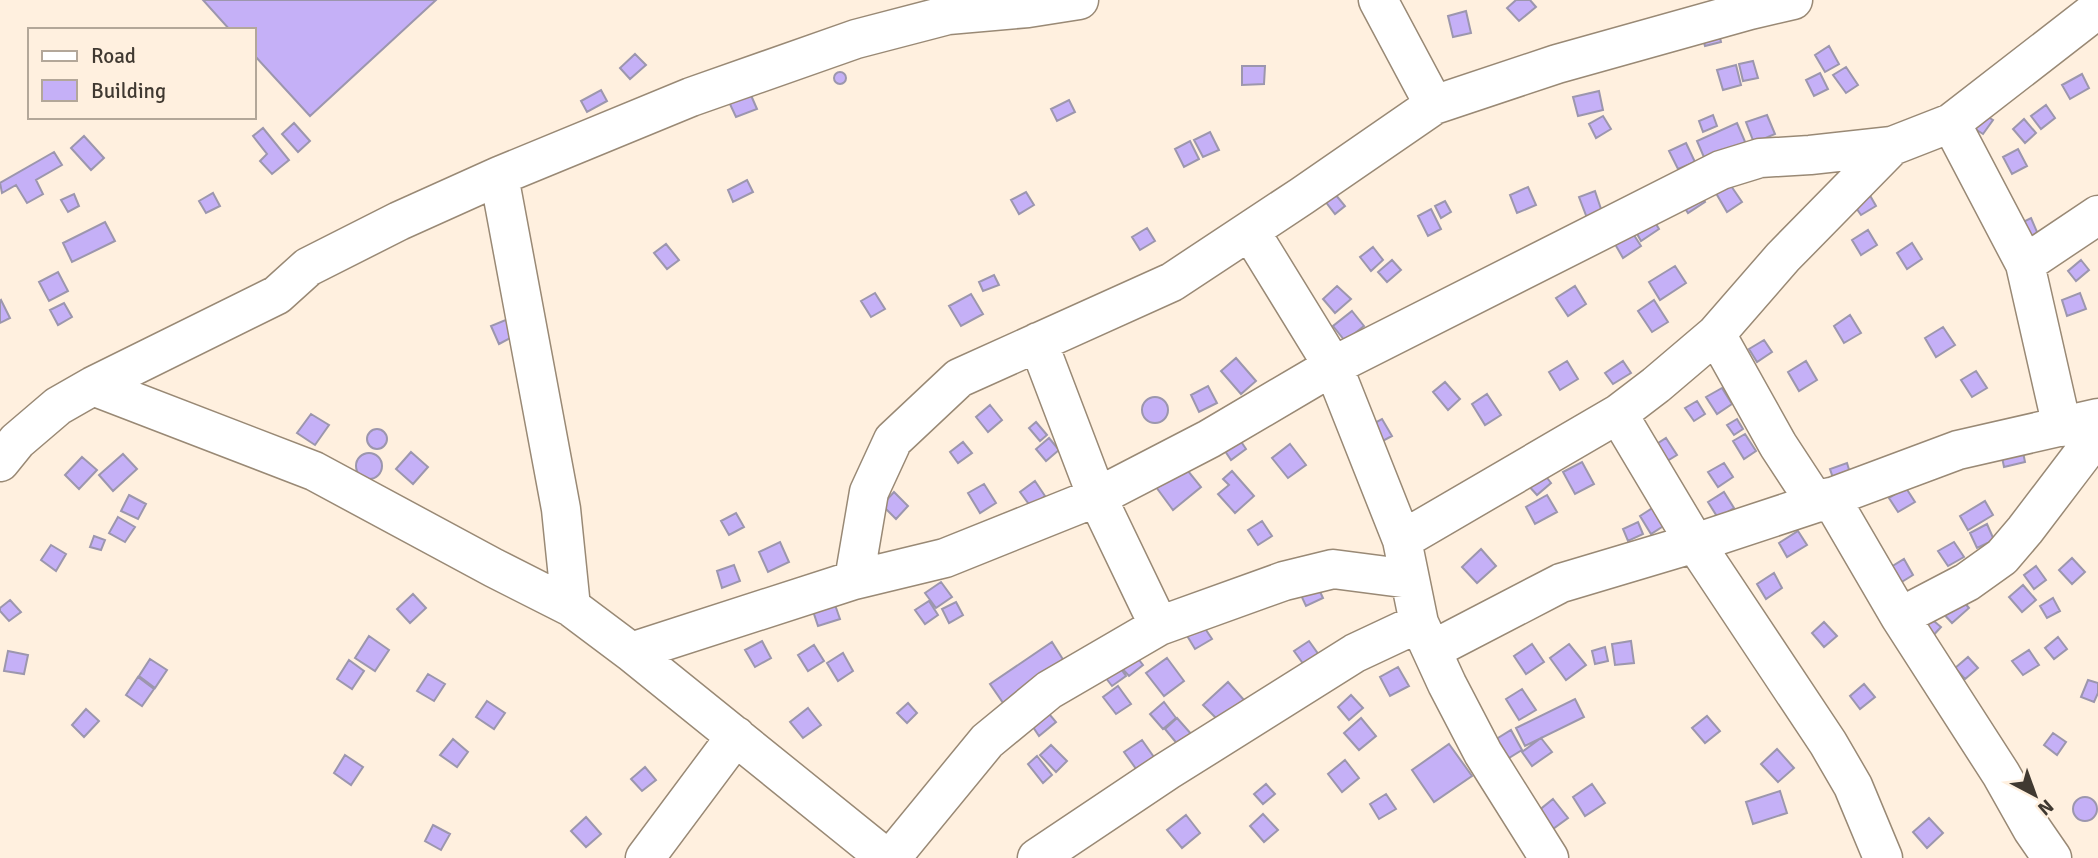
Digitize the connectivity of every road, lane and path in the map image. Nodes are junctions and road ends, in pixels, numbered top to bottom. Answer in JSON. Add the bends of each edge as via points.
{"nodes":[{"id":1,"x":1079,"y":0,"type":"edge"},
{"id":2,"x":1378,"y":0,"type":"edge"},
{"id":3,"x":1793,"y":0,"type":"edge"},
{"id":4,"x":2098,"y":9,"type":"edge"},
{"id":5,"x":1434,"y":105,"type":"junction"},
{"id":6,"x":1951,"y":123,"type":"junction"},
{"id":7,"x":1892,"y":146,"type":"junction"},
{"id":8,"x":499,"y":176,"type":"junction"},
{"id":9,"x":2098,"y":215,"type":"edge"},
{"id":10,"x":1250,"y":230,"type":"junction"},
{"id":11,"x":2025,"y":264,"type":"junction"},
{"id":12,"x":1716,"y":334,"type":"junction"},
{"id":13,"x":1038,"y":342,"type":"junction"},
{"id":14,"x":1333,"y":366,"type":"junction"},
{"id":15,"x":93,"y":386,"type":"junction"},
{"id":16,"x":1618,"y":414,"type":"junction"},
{"id":17,"x":2086,"y":426,"type":"edge"},
{"id":18,"x":0,"y":462,"type":"edge"},
{"id":19,"x":1097,"y":497,"type":"junction"},
{"id":20,"x":1823,"y":500,"type":"junction"},
{"id":21,"x":1402,"y":540,"type":"junction"},
{"id":22,"x":1696,"y":543,"type":"junction"},
{"id":23,"x":1410,"y":579,"type":"junction"},
{"id":24,"x":853,"y":580,"type":"junction"},
{"id":25,"x":571,"y":607,"type":"junction"},
{"id":26,"x":1900,"y":617,"type":"junction"},
{"id":27,"x":1159,"y":626,"type":"junction"},
{"id":28,"x":1426,"y":636,"type":"junction"},
{"id":29,"x":631,"y":652,"type":"junction"},
{"id":30,"x":736,"y":736,"type":"junction"},
{"id":31,"x":645,"y":858,"type":"edge"},
{"id":32,"x":889,"y":858,"type":"edge"},
{"id":33,"x":1037,"y":858,"type":"edge"},
{"id":34,"x":1549,"y":858,"type":"edge"},
{"id":35,"x":1883,"y":858,"type":"edge"},
{"id":36,"x":2052,"y":858,"type":"edge"}],
"edges":[{"from":1,"to":8,"type":"street","via":[[948,15],[856,39],[691,97]]},
{"from":2,"to":5,"type":"street"},
{"from":3,"to":5,"type":"street","via":[[1556,64]]},
{"from":4,"to":6,"type":"street"},
{"from":5,"to":10,"type":"street"},
{"from":6,"to":7,"type":"street"},
{"from":6,"to":11,"type":"street"},
{"from":7,"to":12,"type":"street","via":[[1783,257]]},
{"from":7,"to":14,"type":"street","via":[[1760,158],[1721,170]]},
{"from":8,"to":15,"type":"street","via":[[308,267],[277,295]]},
{"from":8,"to":25,"type":"street","via":[[561,509]]},
{"from":9,"to":11,"type":"street"},
{"from":10,"to":13,"type":"street","via":[[1172,282]]},
{"from":10,"to":14,"type":"street"},
{"from":11,"to":17,"type":"street"},
{"from":12,"to":16,"type":"street"},
{"from":12,"to":20,"type":"street","via":[[1778,445]]},
{"from":13,"to":19,"type":"street"},
{"from":13,"to":24,"type":"street","via":[[959,378],[893,440],[869,492]]},
{"from":14,"to":19,"type":"street","via":[[1209,439]]},
{"from":14,"to":21,"type":"street"},
{"from":15,"to":18,"type":"street","via":[[58,406]]},
{"from":15,"to":25,"type":"street","via":[[314,471]]},
{"from":16,"to":21,"type":"street"},
{"from":16,"to":22,"type":"street"},
{"from":17,"to":20,"type":"street","via":[[1958,450]]},
{"from":17,"to":26,"type":"street","via":[[2025,530],[2002,557],[1967,582]]},
{"from":19,"to":24,"type":"street","via":[[945,558]]},
{"from":19,"to":27,"type":"street"},
{"from":20,"to":22,"type":"street"},
{"from":20,"to":26,"type":"street"},
{"from":21,"to":23,"type":"street"},
{"from":22,"to":28,"type":"street","via":[[1561,583]]},
{"from":22,"to":35,"type":"street","via":[[1829,743]]},
{"from":23,"to":27,"type":"street","via":[[1333,569],[1284,581]]},
{"from":23,"to":28,"type":"street"},
{"from":24,"to":29,"type":"street"},
{"from":25,"to":29,"type":"street"},
{"from":26,"to":36,"type":"street"},
{"from":27,"to":32,"type":"street","via":[[1049,690],[987,741]]},
{"from":28,"to":33,"type":"street","via":[[1355,653]]},
{"from":28,"to":34,"type":"street","via":[[1483,753]]},
{"from":29,"to":30,"type":"street"},
{"from":30,"to":31,"type":"street"},
{"from":30,"to":32,"type":"street"}]}
